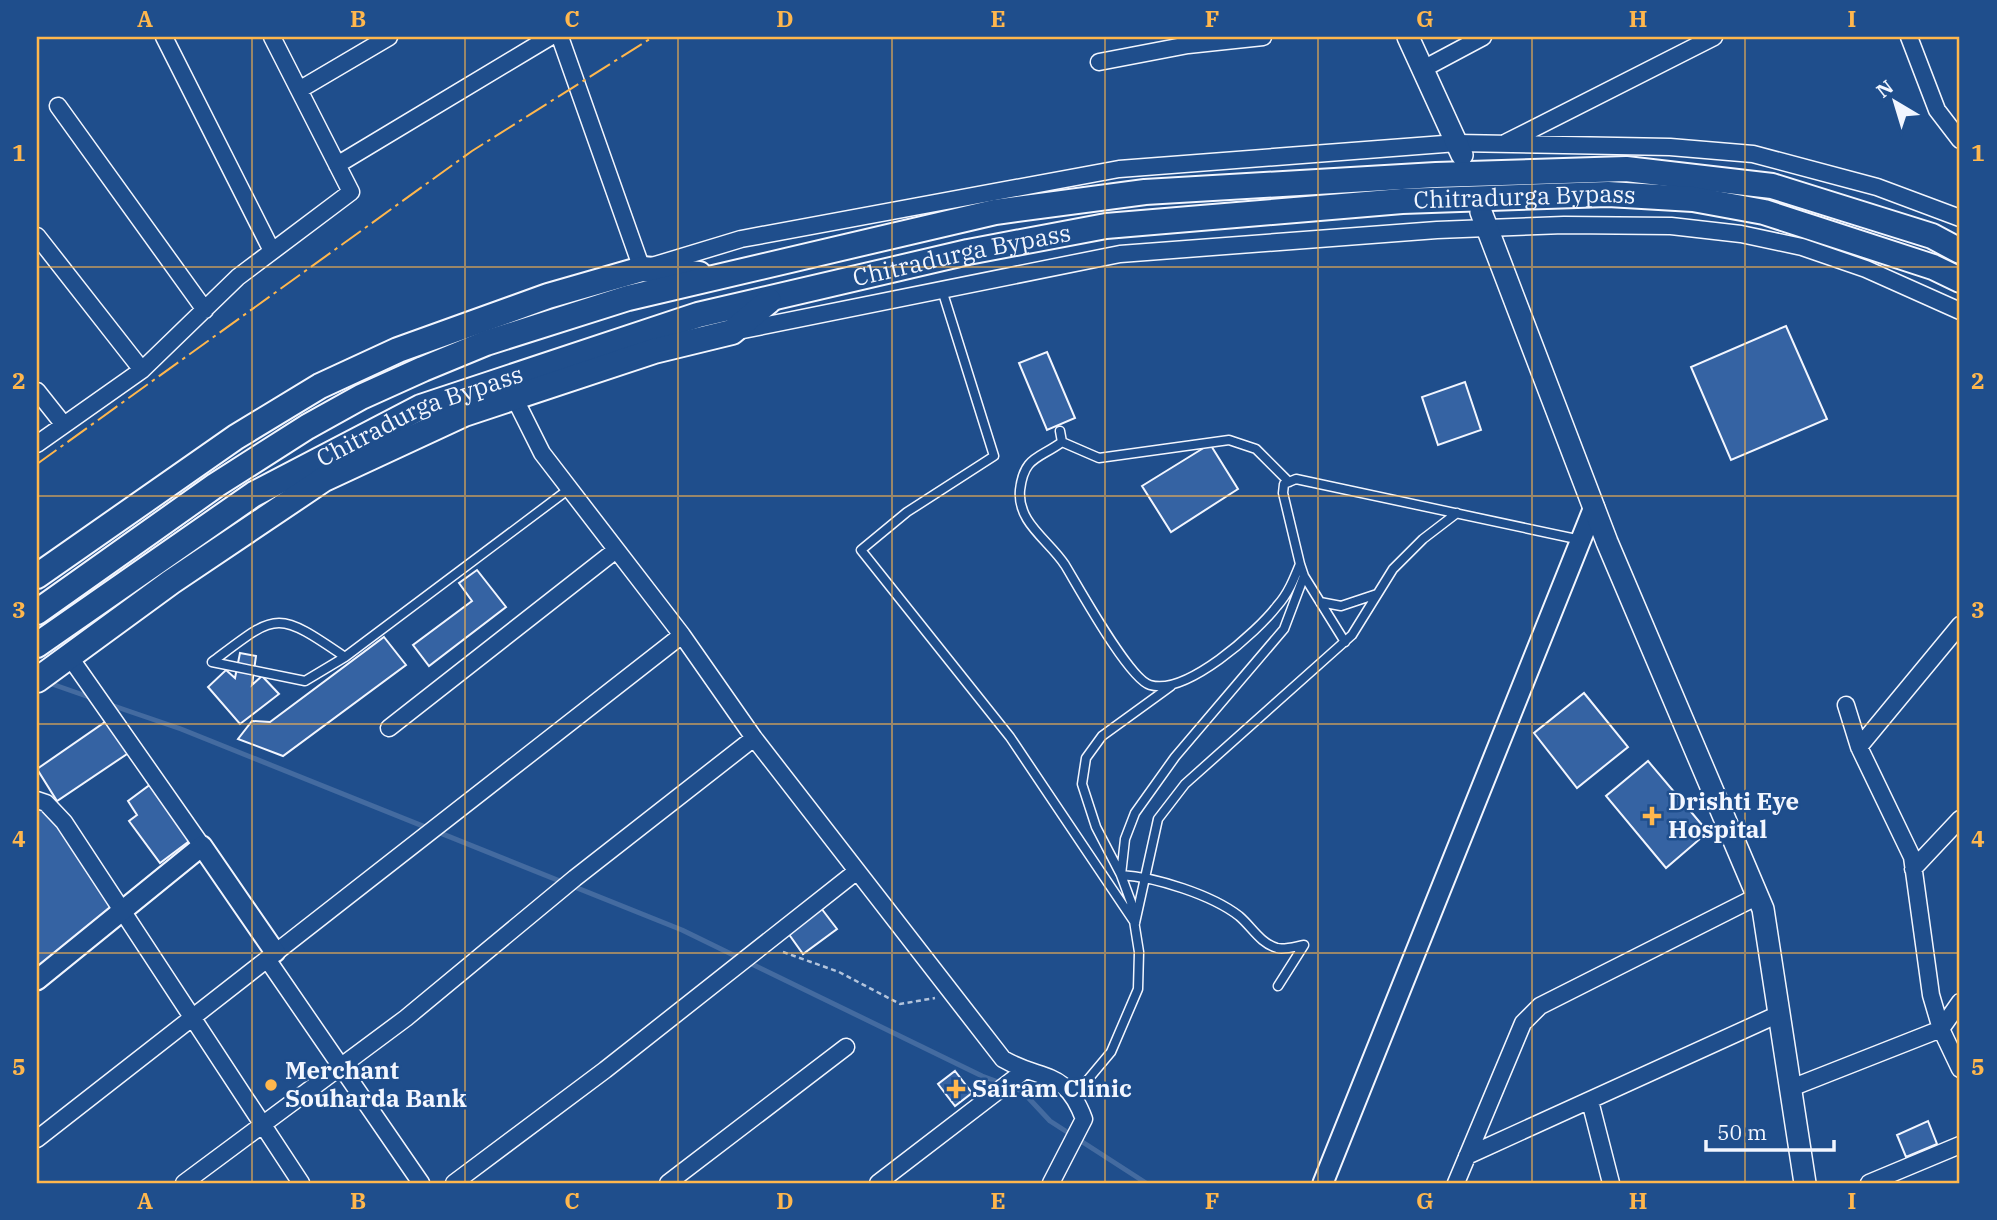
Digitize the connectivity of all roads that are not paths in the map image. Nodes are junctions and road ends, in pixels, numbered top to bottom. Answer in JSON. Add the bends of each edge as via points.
{"nodes":[{"id":1,"x":164,"y":37,"type":"edge"},
{"id":2,"x":272,"y":37,"type":"edge"},
{"id":3,"x":389,"y":37,"type":"edge"},
{"id":4,"x":550,"y":37,"type":"edge"},
{"id":5,"x":560,"y":37,"type":"edge"},
{"id":6,"x":1264,"y":37,"type":"edge"},
{"id":7,"x":1408,"y":37,"type":"edge"},
{"id":8,"x":1483,"y":37,"type":"edge"},
{"id":9,"x":1714,"y":37,"type":"edge"},
{"id":10,"x":1909,"y":37,"type":"edge"},
{"id":11,"x":1187,"y":41,"type":"edge"},
{"id":12,"x":1099,"y":62,"type":"dead end"},
{"id":13,"x":1423,"y":69,"type":"junction"},
{"id":14,"x":299,"y":90,"type":"junction"},
{"id":15,"x":58,"y":106,"type":"dead end"},
{"id":16,"x":1960,"y":140,"type":"edge"},
{"id":17,"x":1505,"y":143,"type":"junction"},
{"id":18,"x":1459,"y":149,"type":"junction"},
{"id":19,"x":337,"y":165,"type":"junction"},
{"id":20,"x":1960,"y":218,"type":"edge"},
{"id":21,"x":1485,"y":220,"type":"junction"},
{"id":22,"x":37,"y":236,"type":"edge"},
{"id":23,"x":272,"y":251,"type":"junction"},
{"id":24,"x":1960,"y":251,"type":"edge"},
{"id":25,"x":642,"y":270,"type":"junction"},
{"id":26,"x":722,"y":276,"type":"junction"},
{"id":27,"x":1960,"y":280,"type":"edge"},
{"id":28,"x":942,"y":290,"type":"junction"},
{"id":29,"x":772,"y":299,"type":"junction"},
{"id":30,"x":205,"y":310,"type":"junction"},
{"id":31,"x":1960,"y":311,"type":"edge"},
{"id":32,"x":732,"y":332,"type":"junction"},
{"id":33,"x":142,"y":370,"type":"junction"},
{"id":34,"x":37,"y":391,"type":"edge"},
{"id":35,"x":514,"y":397,"type":"junction"},
{"id":36,"x":64,"y":425,"type":"junction"},
{"id":37,"x":1060,"y":431,"type":"dead end"},
{"id":38,"x":1062,"y":442,"type":"junction"},
{"id":39,"x":37,"y":444,"type":"edge"},
{"id":40,"x":1289,"y":482,"type":"junction"},
{"id":41,"x":569,"y":489,"type":"junction"},
{"id":42,"x":1594,"y":507,"type":"junction"},
{"id":43,"x":1457,"y":513,"type":"junction"},
{"id":44,"x":1581,"y":540,"type":"junction"},
{"id":45,"x":616,"y":550,"type":"junction"},
{"id":46,"x":1300,"y":564,"type":"junction"},
{"id":47,"x":37,"y":576,"type":"edge"},
{"id":48,"x":1304,"y":576,"type":"junction"},
{"id":49,"x":1377,"y":594,"type":"junction"},
{"id":50,"x":1320,"y":601,"type":"junction"},
{"id":51,"x":37,"y":612,"type":"edge"},
{"id":52,"x":1960,"y":625,"type":"edge"},
{"id":53,"x":682,"y":635,"type":"junction"},
{"id":54,"x":1345,"y":642,"type":"junction"},
{"id":55,"x":37,"y":645,"type":"edge"},
{"id":56,"x":69,"y":656,"type":"junction"},
{"id":57,"x":345,"y":657,"type":"junction"},
{"id":58,"x":37,"y":680,"type":"edge"},
{"id":59,"x":1175,"y":683,"type":"junction"},
{"id":60,"x":1846,"y":705,"type":"dead end"},
{"id":61,"x":389,"y":728,"type":"dead end"},
{"id":62,"x":754,"y":738,"type":"junction"},
{"id":63,"x":1858,"y":747,"type":"junction"},
{"id":64,"x":37,"y":800,"type":"edge"},
{"id":65,"x":1960,"y":819,"type":"edge"},
{"id":66,"x":202,"y":846,"type":"junction"},
{"id":67,"x":1913,"y":869,"type":"junction"},
{"id":68,"x":857,"y":871,"type":"junction"},
{"id":69,"x":1121,"y":875,"type":"junction"},
{"id":70,"x":1143,"y":876,"type":"junction"},
{"id":71,"x":1758,"y":896,"type":"junction"},
{"id":72,"x":122,"y":912,"type":"junction"},
{"id":73,"x":1135,"y":923,"type":"junction"},
{"id":74,"x":271,"y":956,"type":"junction"},
{"id":75,"x":37,"y":980,"type":"edge"},
{"id":76,"x":1278,"y":986,"type":"dead end"},
{"id":77,"x":1960,"y":1002,"type":"edge"},
{"id":78,"x":1779,"y":1014,"type":"junction"},
{"id":79,"x":191,"y":1019,"type":"junction"},
{"id":80,"x":1941,"y":1029,"type":"junction"},
{"id":81,"x":846,"y":1047,"type":"dead end"},
{"id":82,"x":340,"y":1067,"type":"junction"},
{"id":83,"x":1960,"y":1069,"type":"edge"},
{"id":84,"x":1024,"y":1071,"type":"junction"},
{"id":85,"x":1791,"y":1088,"type":"junction"},
{"id":86,"x":1075,"y":1095,"type":"junction"},
{"id":87,"x":1590,"y":1101,"type":"junction"},
{"id":88,"x":261,"y":1125,"type":"junction"},
{"id":89,"x":37,"y":1139,"type":"edge"},
{"id":90,"x":1960,"y":1145,"type":"edge"},
{"id":91,"x":1467,"y":1156,"type":"junction"},
{"id":92,"x":184,"y":1183,"type":"edge"},
{"id":93,"x":300,"y":1183,"type":"edge"},
{"id":94,"x":421,"y":1183,"type":"edge"},
{"id":95,"x":454,"y":1183,"type":"edge"},
{"id":96,"x":668,"y":1183,"type":"edge"},
{"id":97,"x":878,"y":1183,"type":"edge"},
{"id":98,"x":1051,"y":1183,"type":"edge"},
{"id":99,"x":1323,"y":1183,"type":"edge"},
{"id":100,"x":1456,"y":1183,"type":"edge"},
{"id":101,"x":1611,"y":1183,"type":"edge"},
{"id":102,"x":1805,"y":1183,"type":"edge"},
{"id":103,"x":1869,"y":1183,"type":"edge"}],
"edges":[{"from":1,"to":23,"type":"street"},
{"from":2,"to":14,"type":"street"},
{"from":3,"to":14,"type":"street"},
{"from":4,"to":19,"type":"street"},
{"from":5,"to":25,"type":"street"},
{"from":6,"to":11,"type":"street"},
{"from":7,"to":13,"type":"main road"},
{"from":8,"to":13,"type":"street"},
{"from":9,"to":17,"type":"street"},
{"from":10,"to":16,"type":"street","via":[[1937,110]]},
{"from":11,"to":12,"type":"street"},
{"from":13,"to":18,"type":"main road"},
{"from":14,"to":19,"type":"street"},
{"from":15,"to":30,"type":"street"},
{"from":17,"to":18,"type":"street"},
{"from":17,"to":20,"type":"street","via":[[1753,154],[1877,187]]},
{"from":18,"to":25,"type":"street","via":[[1119,169],[741,239]]},
{"from":19,"to":23,"type":"street","via":[[351,192]]},
{"from":21,"to":28,"type":"street","via":[[1119,254]]},
{"from":21,"to":31,"type":"street","via":[[1671,226],[1741,234],[1802,247],[1866,269]]},
{"from":21,"to":42,"type":"main road"},
{"from":22,"to":33,"type":"street"},
{"from":23,"to":30,"type":"street"},
{"from":24,"to":26,"type":"main road","name":"Chitradurga Bypass","via":[[1932,236],[1772,186],[1626,169],[1145,192],[995,212]]},
{"from":25,"to":26,"type":"main road"},
{"from":25,"to":47,"type":"main road","via":[[477,320],[320,386],[236,436]]},
{"from":26,"to":51,"type":"main road","name":"Chitradurga Bypass","via":[[628,298],[486,343],[361,397],[216,485]]},
{"from":27,"to":29,"type":"main road","name":"Chitradurga Bypass","via":[[1764,212],[1693,199],[1608,194],[1402,201],[1106,226],[968,252]]},
{"from":28,"to":32,"type":"street"},
{"from":28,"to":73,"type":"lane","via":[[994,456],[907,512],[862,550],[1010,737]]},
{"from":29,"to":32,"type":"main road"},
{"from":29,"to":55,"type":"main road","name":"Chitradurga Bypass","via":[[698,315],[421,407],[254,494]]},
{"from":30,"to":33,"type":"street"},
{"from":32,"to":35,"type":"main road","via":[[654,351]]},
{"from":33,"to":36,"type":"street"},
{"from":34,"to":36,"type":"street"},
{"from":35,"to":41,"type":"street","via":[[542,453]]},
{"from":35,"to":56,"type":"main road","via":[[464,414],[324,479]]},
{"from":36,"to":39,"type":"street"},
{"from":37,"to":38,"type":"lane"},
{"from":38,"to":40,"type":"lane","via":[[1099,458],[1229,440],[1256,449]]},
{"from":38,"to":59,"type":"lane","via":[[1030,460],[1024,473],[1020,491],[1026,521],[1060,557],[1130,669],[1150,685]]},
{"from":40,"to":43,"type":"lane"},
{"from":40,"to":46,"type":"lane","via":[[1283,493]]},
{"from":41,"to":45,"type":"street"},
{"from":41,"to":57,"type":"lane"},
{"from":42,"to":44,"type":"street"},
{"from":42,"to":71,"type":"main road"},
{"from":43,"to":44,"type":"lane"},
{"from":43,"to":49,"type":"lane","via":[[1393,569]]},
{"from":44,"to":99,"type":"street"},
{"from":45,"to":53,"type":"street"},
{"from":45,"to":61,"type":"street"},
{"from":46,"to":48,"type":"lane"},
{"from":46,"to":59,"type":"lane","via":[[1278,606],[1258,628],[1194,677]]},
{"from":48,"to":50,"type":"lane"},
{"from":48,"to":69,"type":"lane","via":[[1284,629],[1175,757],[1135,813],[1125,839]]},
{"from":49,"to":50,"type":"lane","via":[[1341,606]]},
{"from":49,"to":54,"type":"lane"},
{"from":50,"to":54,"type":"lane"},
{"from":52,"to":63,"type":"street"},
{"from":53,"to":62,"type":"street"},
{"from":53,"to":74,"type":"street"},
{"from":54,"to":70,"type":"lane","via":[[1185,784],[1158,820]]},
{"from":56,"to":58,"type":"main road"},
{"from":56,"to":66,"type":"street"},
{"from":57,"to":57,"type":"lane","via":[[305,681],[212,662],[273,621],[301,629]]},
{"from":59,"to":69,"type":"lane","via":[[1102,736],[1086,758],[1082,784],[1096,827]]},
{"from":60,"to":63,"type":"street"},
{"from":62,"to":68,"type":"street"},
{"from":62,"to":82,"type":"street"},
{"from":63,"to":67,"type":"street","via":[[1912,857]]},
{"from":64,"to":72,"type":"street","via":[[64,822]]},
{"from":65,"to":67,"type":"street"},
{"from":66,"to":72,"type":"street"},
{"from":66,"to":74,"type":"street"},
{"from":67,"to":80,"type":"street","via":[[1931,995]]},
{"from":68,"to":84,"type":"street","via":[[1003,1059]]},
{"from":68,"to":95,"type":"street"},
{"from":69,"to":70,"type":"lane"},
{"from":69,"to":73,"type":"lane"},
{"from":70,"to":73,"type":"lane"},
{"from":70,"to":76,"type":"lane","via":[[1208,898],[1240,916],[1260,938],[1279,948],[1304,945]]},
{"from":71,"to":78,"type":"main road"},
{"from":71,"to":91,"type":"street","via":[[1540,1006],[1523,1023]]},
{"from":72,"to":75,"type":"street"},
{"from":72,"to":79,"type":"street"},
{"from":73,"to":86,"type":"lane","via":[[1138,989],[1111,1052]]},
{"from":74,"to":79,"type":"street"},
{"from":74,"to":82,"type":"street"},
{"from":77,"to":80,"type":"street"},
{"from":78,"to":85,"type":"main road"},
{"from":78,"to":87,"type":"street"},
{"from":79,"to":88,"type":"street"},
{"from":79,"to":89,"type":"street"},
{"from":80,"to":83,"type":"street"},
{"from":80,"to":85,"type":"street"},
{"from":81,"to":96,"type":"street"},
{"from":82,"to":88,"type":"street"},
{"from":82,"to":94,"type":"street"},
{"from":84,"to":86,"type":"street","via":[[1042,1073]]},
{"from":84,"to":97,"type":"street"},
{"from":85,"to":102,"type":"main road"},
{"from":86,"to":98,"type":"street","via":[[1084,1119]]},
{"from":87,"to":91,"type":"street"},
{"from":87,"to":101,"type":"street"},
{"from":88,"to":92,"type":"street"},
{"from":88,"to":93,"type":"street"},
{"from":90,"to":103,"type":"street"},
{"from":91,"to":100,"type":"street"}]}
